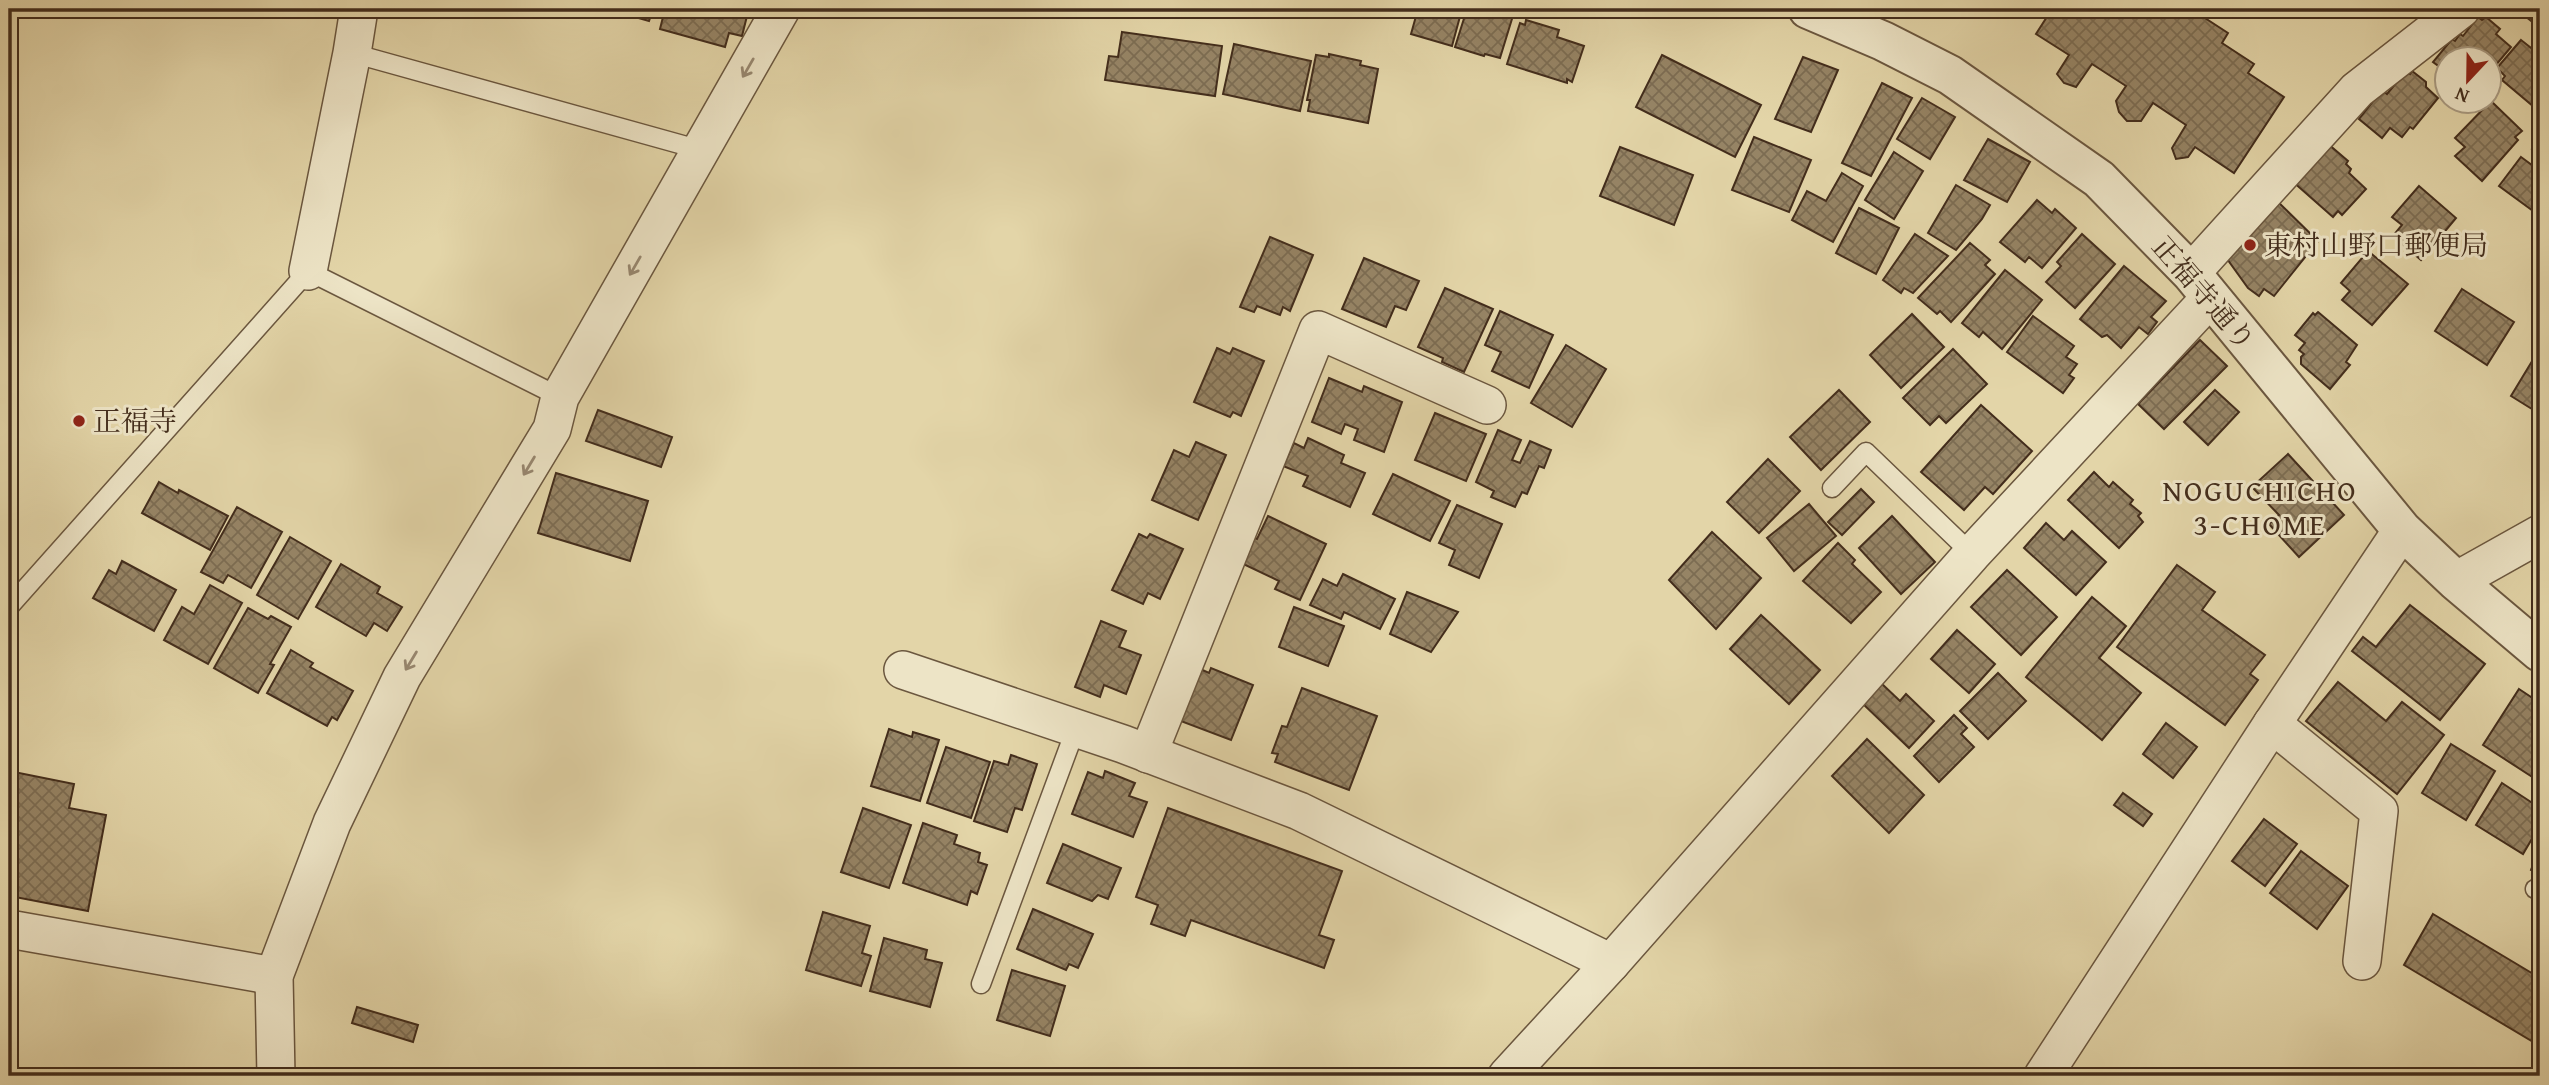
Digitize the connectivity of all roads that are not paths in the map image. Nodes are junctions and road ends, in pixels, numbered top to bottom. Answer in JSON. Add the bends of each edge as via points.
{"nodes":[{"id":1,"x":359,"y":9,"type":"edge"},
{"id":2,"x":781,"y":9,"type":"edge"},
{"id":3,"x":1808,"y":9,"type":"edge"},
{"id":4,"x":2461,"y":9,"type":"edge"},
{"id":5,"x":352,"y":53,"type":"junction"},
{"id":6,"x":701,"y":150,"type":"junction"},
{"id":7,"x":308,"y":271,"type":"junction"},
{"id":8,"x":2200,"y":285,"type":"junction"},
{"id":9,"x":561,"y":397,"type":"junction"},
{"id":10,"x":1487,"y":405,"type":"dead end"},
{"id":11,"x":1832,"y":488,"type":"dead end"},
{"id":12,"x":2402,"y":530,"type":"junction"},
{"id":13,"x":2540,"y":534,"type":"edge"},
{"id":14,"x":1972,"y":554,"type":"junction"},
{"id":15,"x":2456,"y":581,"type":"junction"},
{"id":16,"x":9,"y":607,"type":"edge"},
{"id":17,"x":2540,"y":652,"type":"edge"},
{"id":18,"x":903,"y":670,"type":"dead end"},
{"id":19,"x":2272,"y":724,"type":"junction"},
{"id":20,"x":1076,"y":728,"type":"junction"},
{"id":21,"x":1148,"y":754,"type":"junction"},
{"id":22,"x":9,"y":929,"type":"edge"},
{"id":23,"x":2362,"y":961,"type":"dead end"},
{"id":24,"x":1611,"y":963,"type":"junction"},
{"id":25,"x":274,"y":976,"type":"junction"},
{"id":26,"x":981,"y":984,"type":"dead end"},
{"id":27,"x":276,"y":1076,"type":"edge"},
{"id":28,"x":1507,"y":1076,"type":"edge"},
{"id":29,"x":2043,"y":1076,"type":"edge"}],
"edges":[{"from":1,"to":5,"type":"street"},
{"from":2,"to":6,"type":"street","one_way":true},
{"from":3,"to":8,"type":"street","name":"正福寺通り","via":[[1950,75],[2099,179]]},
{"from":4,"to":8,"type":"street","via":[[2357,90]]},
{"from":5,"to":6,"type":"lane"},
{"from":5,"to":7,"type":"street"},
{"from":6,"to":9,"type":"street","one_way":true},
{"from":7,"to":9,"type":"lane"},
{"from":7,"to":16,"type":"lane"},
{"from":8,"to":12,"type":"street","name":"正福寺通り"},
{"from":8,"to":14,"type":"street"},
{"from":9,"to":25,"type":"street","one_way":true,"via":[[552,429],[402,677],[332,823]]},
{"from":10,"to":21,"type":"street","via":[[1318,330]]},
{"from":11,"to":14,"type":"lane","via":[[1866,452]]},
{"from":12,"to":15,"type":"street","name":"正福寺通り"},
{"from":12,"to":19,"type":"street"},
{"from":13,"to":15,"type":"street"},
{"from":14,"to":24,"type":"street"},
{"from":15,"to":17,"type":"street","name":"正福寺通り"},
{"from":18,"to":20,"type":"street"},
{"from":19,"to":23,"type":"street","via":[[2379,811]]},
{"from":19,"to":29,"type":"street"},
{"from":20,"to":21,"type":"street"},
{"from":20,"to":26,"type":"lane"},
{"from":21,"to":24,"type":"street","via":[[1299,811]]},
{"from":22,"to":25,"type":"street"},
{"from":24,"to":28,"type":"street"},
{"from":25,"to":27,"type":"street"}]}
